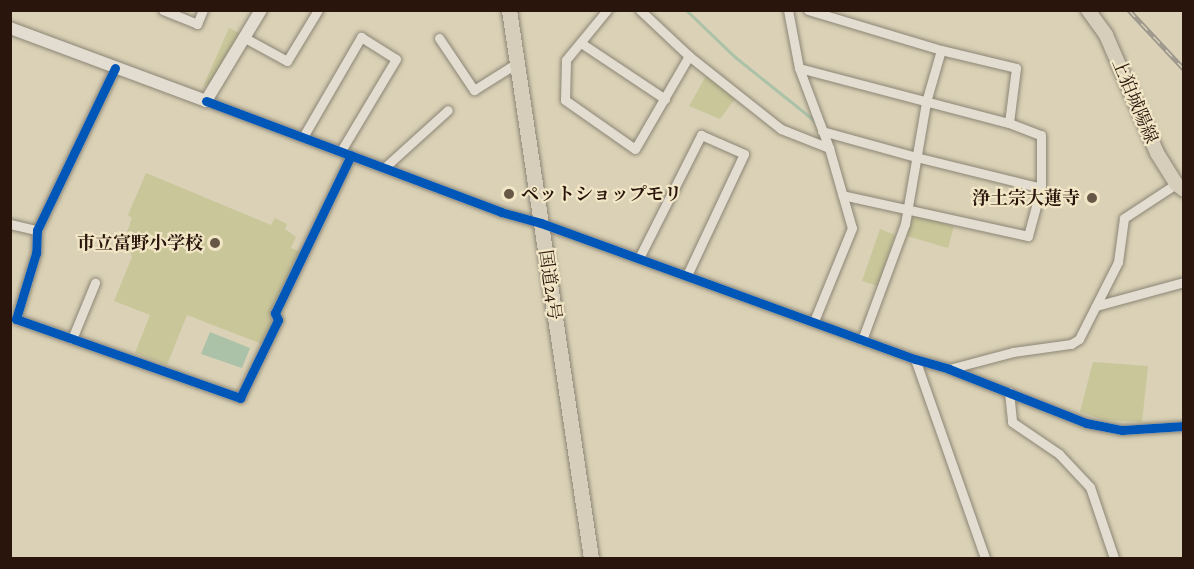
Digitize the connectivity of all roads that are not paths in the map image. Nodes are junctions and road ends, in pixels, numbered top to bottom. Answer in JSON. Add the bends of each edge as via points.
{"nodes":[{"id":1,"x":163,"y":10,"type":"edge"},
{"id":2,"x":203,"y":10,"type":"edge"},
{"id":3,"x":261,"y":10,"type":"edge"},
{"id":4,"x":318,"y":10,"type":"edge"},
{"id":5,"x":509,"y":10,"type":"edge"},
{"id":6,"x":607,"y":10,"type":"edge"},
{"id":7,"x":639,"y":10,"type":"edge"},
{"id":8,"x":788,"y":10,"type":"edge"},
{"id":9,"x":808,"y":10,"type":"edge"},
{"id":10,"x":1088,"y":10,"type":"edge"},
{"id":11,"x":10,"y":28,"type":"edge"},
{"id":12,"x":245,"y":38,"type":"junction"},
{"id":13,"x":439,"y":38,"type":"dead end"},
{"id":14,"x":581,"y":43,"type":"junction"},
{"id":15,"x":941,"y":50,"type":"junction"},
{"id":16,"x":690,"y":56,"type":"junction"},
{"id":17,"x":517,"y":63,"type":"junction"},
{"id":18,"x":115,"y":68,"type":"junction"},
{"id":19,"x":799,"y":68,"type":"junction"},
{"id":20,"x":664,"y":99,"type":"junction"},
{"id":21,"x":206,"y":101,"type":"junction"},
{"id":22,"x":926,"y":102,"type":"junction"},
{"id":23,"x":448,"y":110,"type":"dead end"},
{"id":24,"x":1009,"y":123,"type":"junction"},
{"id":25,"x":822,"y":131,"type":"junction"},
{"id":26,"x":303,"y":137,"type":"junction"},
{"id":27,"x":829,"y":148,"type":"junction"},
{"id":28,"x":340,"y":151,"type":"junction"},
{"id":29,"x":351,"y":155,"type":"junction"},
{"id":30,"x":916,"y":158,"type":"junction"},
{"id":31,"x":384,"y":168,"type":"junction"},
{"id":32,"x":1180,"y":187,"type":"edge"},
{"id":33,"x":1041,"y":188,"type":"junction"},
{"id":34,"x":842,"y":195,"type":"junction"},
{"id":35,"x":907,"y":208,"type":"junction"},
{"id":36,"x":541,"y":223,"type":"junction"},
{"id":37,"x":10,"y":224,"type":"edge"},
{"id":38,"x":37,"y":230,"type":"junction"},
{"id":39,"x":639,"y":258,"type":"junction"},
{"id":40,"x":687,"y":275,"type":"junction"},
{"id":41,"x":1184,"y":282,"type":"edge"},
{"id":42,"x":95,"y":283,"type":"dead end"},
{"id":43,"x":1096,"y":306,"type":"junction"},
{"id":44,"x":814,"y":321,"type":"junction"},
{"id":45,"x":72,"y":339,"type":"junction"},
{"id":46,"x":862,"y":340,"type":"junction"},
{"id":47,"x":915,"y":359,"type":"junction"},
{"id":48,"x":949,"y":369,"type":"junction"},
{"id":49,"x":1010,"y":392,"type":"junction"},
{"id":50,"x":1184,"y":426,"type":"edge"},
{"id":51,"x":591,"y":558,"type":"edge"},
{"id":52,"x":985,"y":558,"type":"edge"},
{"id":53,"x":1113,"y":558,"type":"edge"}],
"edges":[{"from":1,"to":2,"type":"street","via":[[197,24]]},
{"from":3,"to":12,"type":"main road"},
{"from":4,"to":12,"type":"street","via":[[287,61]]},
{"from":5,"to":17,"type":"highway","name":"国道24号"},
{"from":6,"to":14,"type":"street"},
{"from":7,"to":16,"type":"street"},
{"from":8,"to":19,"type":"street"},
{"from":9,"to":15,"type":"street"},
{"from":10,"to":32,"type":"main road","name":"上狛城陽線","via":[[1106,35],[1157,153]]},
{"from":11,"to":18,"type":"main road"},
{"from":12,"to":21,"type":"main road"},
{"from":13,"to":17,"type":"street","via":[[474,90]]},
{"from":14,"to":20,"type":"street"},
{"from":14,"to":20,"type":"street","via":[[566,60],[565,100],[635,149]]},
{"from":15,"to":22,"type":"street"},
{"from":15,"to":24,"type":"street","via":[[1016,68]]},
{"from":16,"to":20,"type":"street"},
{"from":16,"to":27,"type":"street","via":[[781,129]]},
{"from":17,"to":36,"type":"highway","name":"国道24号"},
{"from":18,"to":21,"type":"main road"},
{"from":18,"to":38,"type":"street"},
{"from":19,"to":22,"type":"street"},
{"from":19,"to":25,"type":"street"},
{"from":21,"to":26,"type":"street"},
{"from":22,"to":24,"type":"street"},
{"from":22,"to":30,"type":"street"},
{"from":23,"to":31,"type":"street"},
{"from":24,"to":33,"type":"street","via":[[1041,135]]},
{"from":25,"to":27,"type":"street"},
{"from":25,"to":30,"type":"street"},
{"from":26,"to":28,"type":"street"},
{"from":26,"to":28,"type":"street","via":[[361,38],[396,59]]},
{"from":27,"to":34,"type":"street"},
{"from":28,"to":29,"type":"street"},
{"from":29,"to":31,"type":"street"},
{"from":29,"to":45,"type":"street","via":[[275,313],[278,320],[240,398]]},
{"from":30,"to":33,"type":"street"},
{"from":30,"to":35,"type":"street"},
{"from":31,"to":36,"type":"street","via":[[501,213]]},
{"from":32,"to":43,"type":"street","via":[[1124,218],[1118,262]]},
{"from":33,"to":35,"type":"street","via":[[1028,236]]},
{"from":34,"to":35,"type":"street"},
{"from":34,"to":44,"type":"street","via":[[852,228]]},
{"from":35,"to":46,"type":"street","via":[[900,244]]},
{"from":36,"to":39,"type":"street"},
{"from":36,"to":51,"type":"highway","name":"国道24号"},
{"from":37,"to":38,"type":"street"},
{"from":38,"to":45,"type":"street","via":[[36,253],[16,319]]},
{"from":39,"to":40,"type":"street"},
{"from":39,"to":40,"type":"street","via":[[701,135],[744,154]]},
{"from":40,"to":44,"type":"street"},
{"from":41,"to":43,"type":"street"},
{"from":42,"to":45,"type":"street"},
{"from":43,"to":48,"type":"street","via":[[1079,339],[1071,344],[1013,352]]},
{"from":44,"to":46,"type":"street"},
{"from":46,"to":47,"type":"street"},
{"from":47,"to":48,"type":"street"},
{"from":47,"to":52,"type":"street"},
{"from":48,"to":49,"type":"street"},
{"from":49,"to":50,"type":"street","via":[[1086,423],[1122,430]]},
{"from":49,"to":53,"type":"street","via":[[1012,422],[1059,454],[1090,487]]}]}
